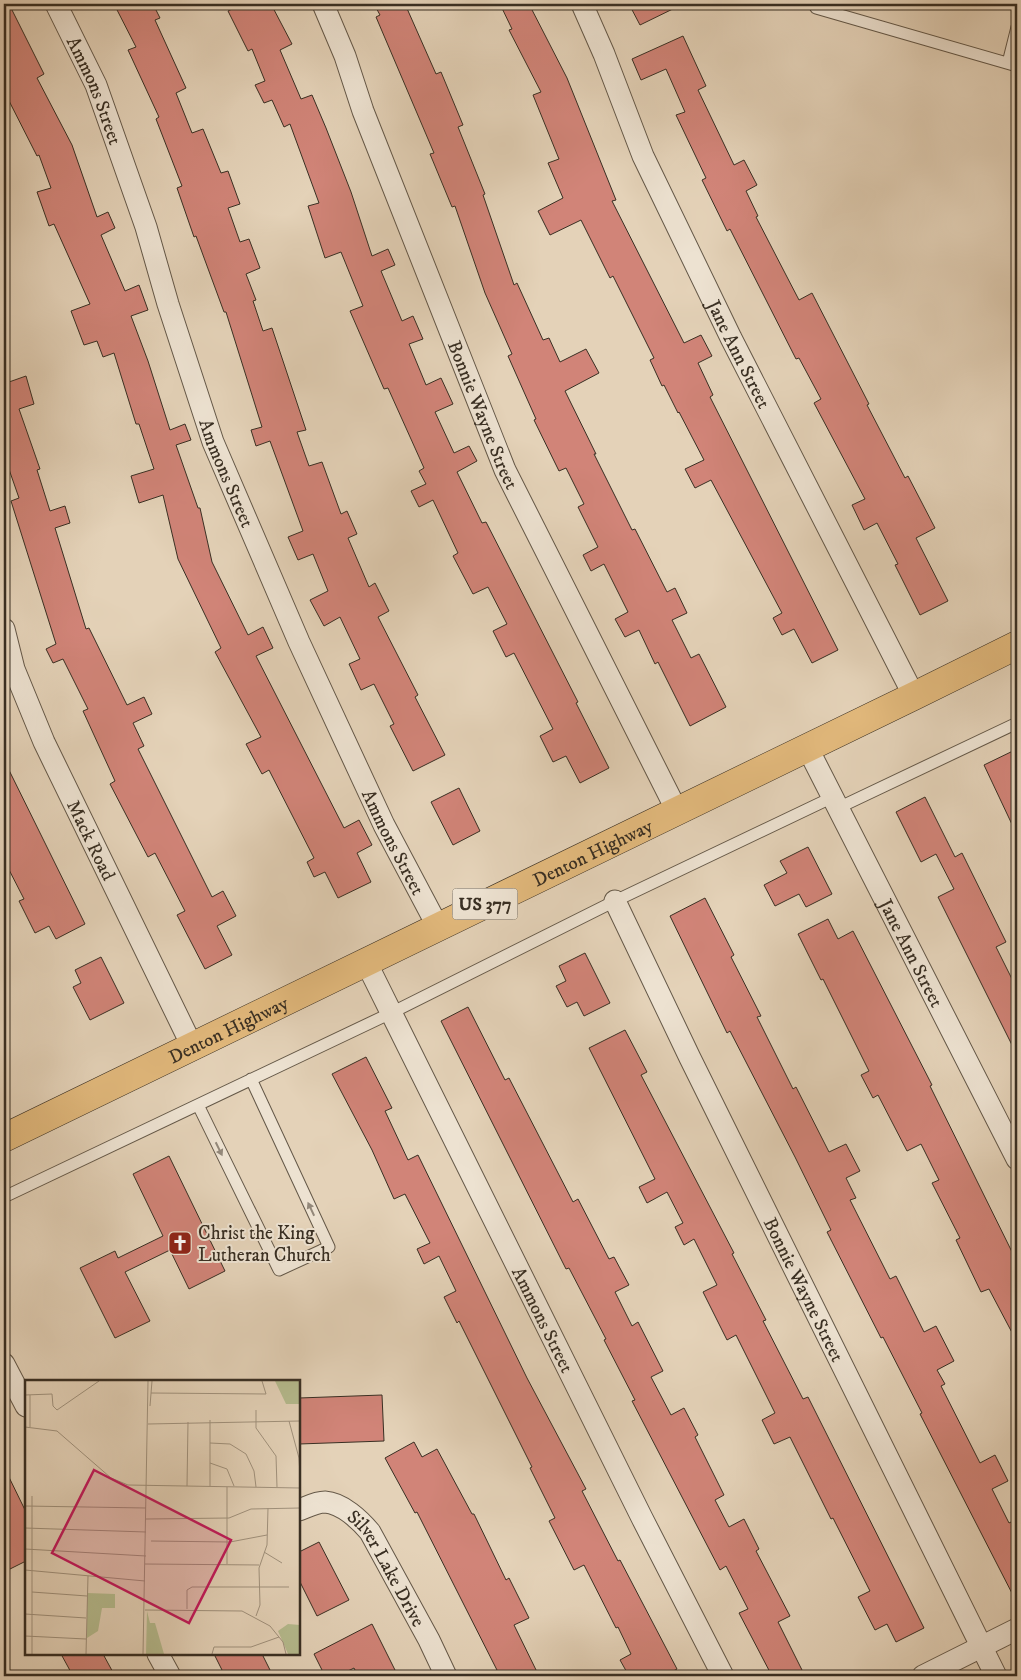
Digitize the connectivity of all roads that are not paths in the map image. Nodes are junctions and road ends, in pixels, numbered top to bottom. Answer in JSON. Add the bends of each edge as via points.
{"nodes":[{"id":1,"x":56,"y":4,"type":"edge"},
{"id":2,"x":323,"y":4,"type":"edge"},
{"id":3,"x":582,"y":4,"type":"edge"},
{"id":4,"x":814,"y":4,"type":"edge"},
{"id":5,"x":1017,"y":27,"type":"edge"},
{"id":6,"x":1012,"y":65,"type":"edge"},
{"id":7,"x":4,"y":629,"type":"edge"},
{"id":8,"x":1017,"y":645,"type":"edge"},
{"id":9,"x":914,"y":696,"type":"junction"},
{"id":10,"x":1017,"y":723,"type":"edge"},
{"id":11,"x":807,"y":747,"type":"junction"},
{"id":12,"x":835,"y":802,"type":"junction"},
{"id":13,"x":677,"y":811,"type":"junction"},
{"id":14,"x":616,"y":901,"type":"junction"},
{"id":15,"x":438,"y":927,"type":"junction"},
{"id":16,"x":366,"y":962,"type":"junction"},
{"id":17,"x":391,"y":1013,"type":"junction"},
{"id":18,"x":192,"y":1046,"type":"junction"},
{"id":19,"x":251,"y":1080,"type":"junction"},
{"id":20,"x":198,"y":1105,"type":"junction"},
{"id":21,"x":4,"y":1138,"type":"edge"},
{"id":22,"x":1017,"y":1159,"type":"edge"},
{"id":23,"x":4,"y":1197,"type":"edge"},
{"id":24,"x":4,"y":1364,"type":"edge"},
{"id":25,"x":25,"y":1404,"type":"edge"},
{"id":26,"x":300,"y":1510,"type":"edge"},
{"id":27,"x":1017,"y":1628,"type":"edge"},
{"id":28,"x":981,"y":1646,"type":"junction"},
{"id":29,"x":159,"y":1655,"type":"edge"},
{"id":30,"x":170,"y":1676,"type":"edge"},
{"id":31,"x":446,"y":1676,"type":"edge"},
{"id":32,"x":723,"y":1676,"type":"edge"},
{"id":33,"x":923,"y":1676,"type":"edge"},
{"id":34,"x":996,"y":1676,"type":"edge"}],
"edges":[{"from":1,"to":15,"type":"street","name":"Ammons Street","via":[[96,85],[146,227],[213,442],[299,642],[384,825]]},
{"from":2,"to":13,"type":"street","name":"Bonnie Wayne Street","via":[[505,470]]},
{"from":3,"to":9,"type":"street","name":"Jane Ann Street","via":[[643,156],[735,347]]},
{"from":4,"to":6,"type":"lane","via":[[816,8]]},
{"from":5,"to":6,"type":"lane"},
{"from":7,"to":18,"type":"street","name":"Mack Road","via":[[14,669],[44,742]]},
{"from":8,"to":9,"type":"main road","name":"Denton Highway","number":"US 377"},
{"from":9,"to":11,"type":"main road","name":"Denton Highway","number":"US 377"},
{"from":10,"to":12,"type":"lane"},
{"from":11,"to":12,"type":"street","name":"Jane Ann Street"},
{"from":11,"to":13,"type":"main road","name":"Denton Highway","number":"US 377"},
{"from":12,"to":14,"type":"lane"},
{"from":12,"to":22,"type":"street","name":"Jane Ann Street"},
{"from":13,"to":15,"type":"main road","name":"Denton Highway","number":"US 377"},
{"from":14,"to":17,"type":"lane"},
{"from":14,"to":28,"type":"street","name":"Bonnie Wayne Street","via":[[690,1058]]},
{"from":15,"to":16,"type":"main road","name":"Denton Highway","number":"US 377"},
{"from":16,"to":17,"type":"street","name":"Ammons Street"},
{"from":16,"to":18,"type":"main road","name":"Denton Highway","number":"US 377"},
{"from":17,"to":19,"type":"lane"},
{"from":17,"to":32,"type":"street","name":"Ammons Street"},
{"from":18,"to":21,"type":"main road","name":"Denton Highway","number":"US 377"},
{"from":19,"to":20,"type":"lane"},
{"from":20,"to":19,"type":"lane","one_way":true,"via":[[279,1270],[329,1248]]},
{"from":20,"to":23,"type":"lane"},
{"from":24,"to":25,"type":"street"},
{"from":26,"to":31,"type":"street","name":"Silver Lake Drive","via":[[326,1502],[361,1522],[375,1541]]},
{"from":27,"to":28,"type":"street"},
{"from":28,"to":33,"type":"street"},
{"from":28,"to":34,"type":"street","name":"Bonnie Wayne Street"},
{"from":29,"to":30,"type":"street"}]}
